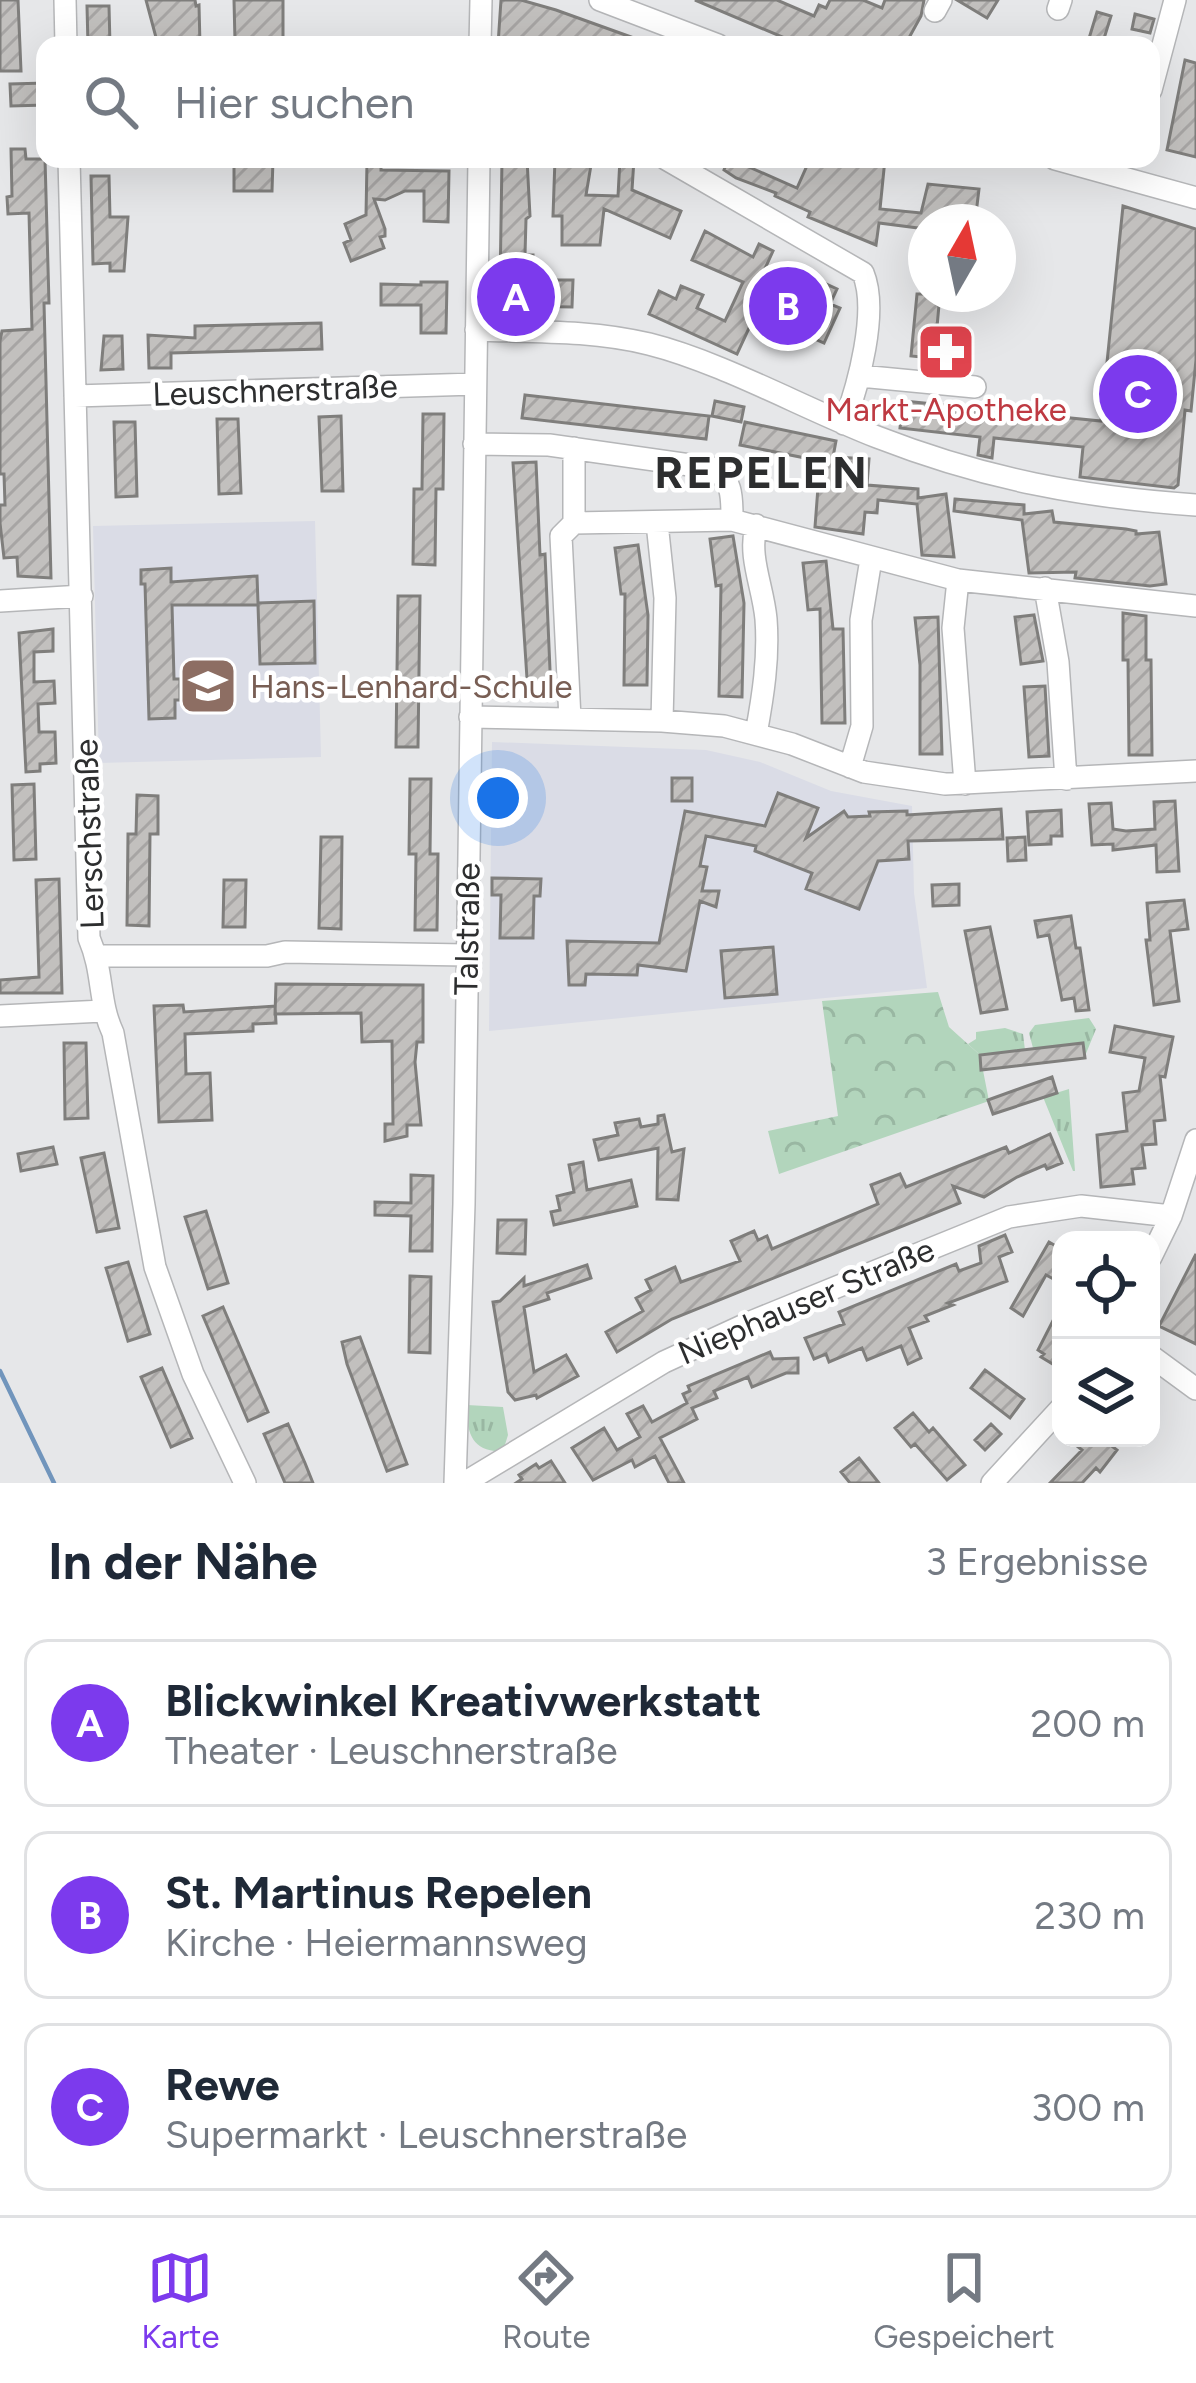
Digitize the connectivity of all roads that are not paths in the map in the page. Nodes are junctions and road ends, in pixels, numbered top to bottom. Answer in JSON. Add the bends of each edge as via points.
{"nodes":[{"id":1,"x":65,"y":0,"type":"edge"},
{"id":2,"x":481,"y":0,"type":"edge"},
{"id":3,"x":600,"y":0,"type":"edge"},
{"id":4,"x":1175,"y":0,"type":"edge"},
{"id":5,"x":639,"y":6,"type":"edge"},
{"id":6,"x":66,"y":36,"type":"edge"},
{"id":7,"x":480,"y":36,"type":"edge"},
{"id":8,"x":677,"y":36,"type":"edge"},
{"id":9,"x":1160,"y":56,"type":"edge"},
{"id":10,"x":69,"y":168,"type":"edge"},
{"id":11,"x":479,"y":168,"type":"edge"},
{"id":12,"x":681,"y":168,"type":"edge"},
{"id":13,"x":1129,"y":169,"type":"edge"},
{"id":14,"x":1196,"y":198,"type":"edge"},
{"id":15,"x":476,"y":330,"type":"junction"},
{"id":16,"x":860,"y":376,"type":"junction"},
{"id":17,"x":475,"y":384,"type":"junction"},
{"id":18,"x":975,"y":387,"type":"dead end"},
{"id":19,"x":75,"y":396,"type":"junction"},
{"id":20,"x":844,"y":424,"type":"junction"},
{"id":21,"x":474,"y":444,"type":"junction"},
{"id":22,"x":574,"y":448,"type":"junction"},
{"id":23,"x":1196,"y":505,"type":"edge"},
{"id":24,"x":732,"y":520,"type":"junction"},
{"id":25,"x":574,"y":524,"type":"junction"},
{"id":26,"x":657,"y":524,"type":"junction"},
{"id":27,"x":756,"y":525,"type":"junction"},
{"id":28,"x":872,"y":560,"type":"junction"},
{"id":29,"x":958,"y":580,"type":"junction"},
{"id":30,"x":1046,"y":589,"type":"junction"},
{"id":31,"x":82,"y":596,"type":"junction"},
{"id":32,"x":0,"y":601,"type":"edge"},
{"id":33,"x":1196,"y":606,"type":"edge"},
{"id":34,"x":470,"y":717,"type":"junction"},
{"id":35,"x":570,"y":719,"type":"junction"},
{"id":36,"x":662,"y":721,"type":"junction"},
{"id":37,"x":756,"y":734,"type":"junction"},
{"id":38,"x":850,"y":767,"type":"junction"},
{"id":39,"x":1196,"y":771,"type":"edge"},
{"id":40,"x":1066,"y":779,"type":"junction"},
{"id":41,"x":965,"y":784,"type":"junction"},
{"id":42,"x":466,"y":955,"type":"junction"},
{"id":43,"x":97,"y":956,"type":"junction"},
{"id":44,"x":103,"y":1011,"type":"junction"},
{"id":45,"x":0,"y":1016,"type":"edge"},
{"id":46,"x":1196,"y":1140,"type":"edge"},
{"id":47,"x":1171,"y":1216,"type":"junction"},
{"id":48,"x":1160,"y":1239,"type":"edge"},
{"id":49,"x":1160,"y":1363,"type":"edge"},
{"id":50,"x":1196,"y":1389,"type":"edge"},
{"id":51,"x":1052,"y":1418,"type":"edge"},
{"id":52,"x":464,"y":1482,"type":"edge"},
{"id":53,"x":244,"y":1483,"type":"edge"},
{"id":54,"x":992,"y":1483,"type":"edge"}],
"edges":[{"from":1,"to":6,"type":"street"},
{"from":2,"to":7,"type":"street"},
{"from":3,"to":5,"type":"street"},
{"from":4,"to":9,"type":"street"},
{"from":5,"to":8,"type":"street"},
{"from":10,"to":19,"type":"street","name":"Lerschstraße"},
{"from":11,"to":15,"type":"street","name":"Talstraße"},
{"from":12,"to":16,"type":"street","via":[[862,273],[869,287]]},
{"from":13,"to":14,"type":"street"},
{"from":15,"to":17,"type":"street","name":"Talstraße"},
{"from":15,"to":20,"type":"street","via":[[651,345]]},
{"from":16,"to":18,"type":"street"},
{"from":16,"to":20,"type":"street"},
{"from":17,"to":19,"type":"street","name":"Leuschnerstraße"},
{"from":17,"to":21,"type":"street","name":"Talstraße"},
{"from":19,"to":31,"type":"street","name":"Lerschstraße"},
{"from":20,"to":23,"type":"street","via":[[1009,481]]},
{"from":21,"to":22,"type":"street"},
{"from":21,"to":34,"type":"street","name":"Talstraße"},
{"from":22,"to":24,"type":"street","via":[[711,468],[730,484]]},
{"from":22,"to":25,"type":"street"},
{"from":24,"to":26,"type":"street"},
{"from":24,"to":27,"type":"street"},
{"from":25,"to":26,"type":"street"},
{"from":25,"to":35,"type":"street","via":[[561,536]]},
{"from":26,"to":36,"type":"street","via":[[665,598]]},
{"from":27,"to":28,"type":"street"},
{"from":27,"to":37,"type":"street","via":[[751,546],[766,619]]},
{"from":28,"to":29,"type":"street"},
{"from":28,"to":38,"type":"street","via":[[861,620],[862,726]]},
{"from":29,"to":30,"type":"street"},
{"from":29,"to":41,"type":"street","via":[[953,628]]},
{"from":30,"to":33,"type":"street"},
{"from":30,"to":40,"type":"street"},
{"from":31,"to":32,"type":"street"},
{"from":31,"to":43,"type":"street","name":"Lerschstraße","via":[[89,938]]},
{"from":34,"to":35,"type":"street"},
{"from":34,"to":42,"type":"street","name":"Talstraße"},
{"from":35,"to":36,"type":"street"},
{"from":36,"to":37,"type":"street"},
{"from":37,"to":38,"type":"street"},
{"from":38,"to":41,"type":"street"},
{"from":39,"to":40,"type":"street"},
{"from":40,"to":41,"type":"street"},
{"from":42,"to":43,"type":"street"},
{"from":42,"to":52,"type":"street","name":"Talstraße"},
{"from":43,"to":44,"type":"street","name":"Lerschstraße"},
{"from":44,"to":45,"type":"street"},
{"from":44,"to":53,"type":"street","name":"Lerschstraße","via":[[155,1268]]},
{"from":46,"to":47,"type":"street"},
{"from":47,"to":48,"type":"street"},
{"from":47,"to":52,"type":"street","name":"Niephauser Straße","via":[[1082,1206],[1009,1217],[664,1362]]},
{"from":49,"to":50,"type":"street"},
{"from":51,"to":54,"type":"street"}]}
